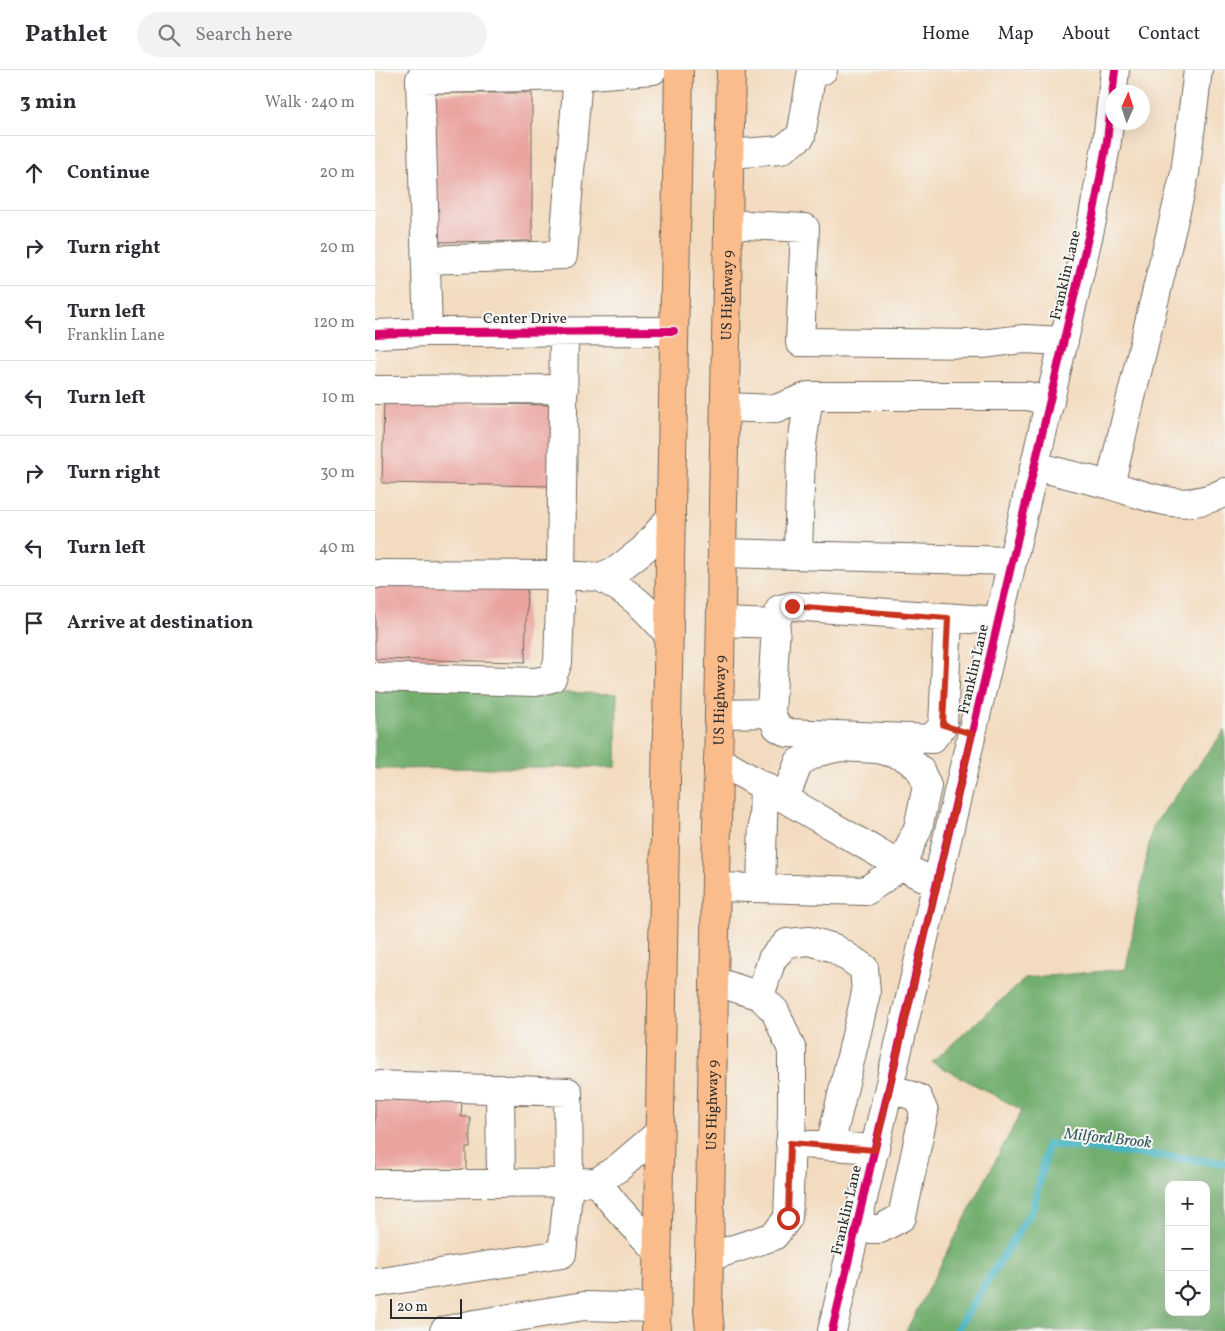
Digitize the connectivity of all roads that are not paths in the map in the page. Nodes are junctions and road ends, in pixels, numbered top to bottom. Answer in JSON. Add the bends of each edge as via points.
{"nodes":[{"id":1,"x":653,"y":70,"type":"edge"},
{"id":2,"x":679,"y":70,"type":"edge"},
{"id":3,"x":731,"y":70,"type":"edge"},
{"id":4,"x":823,"y":70,"type":"edge"},
{"id":5,"x":1115,"y":70,"type":"edge"},
{"id":6,"x":1197,"y":70,"type":"edge"},
{"id":7,"x":578,"y":76,"type":"junction"},
{"id":8,"x":729,"y":154,"type":"junction"},
{"id":9,"x":728,"y":224,"type":"junction"},
{"id":10,"x":426,"y":260,"type":"junction"},
{"id":11,"x":428,"y":332,"type":"junction"},
{"id":12,"x":564,"y":332,"type":"junction"},
{"id":13,"x":674,"y":332,"type":"junction"},
{"id":14,"x":375,"y":334,"type":"edge"},
{"id":15,"x":1064,"y":342,"type":"junction"},
{"id":16,"x":564,"y":389,"type":"junction"},
{"id":17,"x":375,"y":390,"type":"edge"},
{"id":18,"x":809,"y":396,"type":"junction"},
{"id":19,"x":1050,"y":402,"type":"junction"},
{"id":20,"x":725,"y":407,"type":"junction"},
{"id":21,"x":1035,"y":466,"type":"junction"},
{"id":22,"x":1110,"y":485,"type":"junction"},
{"id":23,"x":1225,"y":492,"type":"edge"},
{"id":24,"x":671,"y":517,"type":"junction"},
{"id":25,"x":722,"y":553,"type":"junction"},
{"id":26,"x":798,"y":555,"type":"junction"},
{"id":27,"x":1012,"y":561,"type":"junction"},
{"id":28,"x":375,"y":574,"type":"edge"},
{"id":29,"x":561,"y":575,"type":"junction"},
{"id":30,"x":600,"y":577,"type":"junction"},
{"id":31,"x":948,"y":618,"type":"junction"},
{"id":32,"x":998,"y":621,"type":"junction"},
{"id":33,"x":721,"y":622,"type":"junction"},
{"id":34,"x":776,"y":624,"type":"junction"},
{"id":35,"x":669,"y":635,"type":"junction"},
{"id":36,"x":375,"y":677,"type":"edge"},
{"id":37,"x":771,"y":713,"type":"junction"},
{"id":38,"x":719,"y":714,"type":"junction"},
{"id":39,"x":943,"y":725,"type":"junction"},
{"id":40,"x":972,"y":734,"type":"junction"},
{"id":41,"x":719,"y":760,"type":"junction"},
{"id":42,"x":774,"y":792,"type":"junction"},
{"id":43,"x":901,"y":866,"type":"junction"},
{"id":44,"x":937,"y":884,"type":"junction"},
{"id":45,"x":716,"y":887,"type":"junction"},
{"id":46,"x":761,"y":888,"type":"junction"},
{"id":47,"x":714,"y":981,"type":"junction"},
{"id":48,"x":760,"y":996,"type":"junction"},
{"id":49,"x":375,"y":1084,"type":"edge"},
{"id":50,"x":889,"y":1086,"type":"junction"},
{"id":51,"x":500,"y":1089,"type":"junction"},
{"id":52,"x":659,"y":1132,"type":"junction"},
{"id":53,"x":790,"y":1143,"type":"junction"},
{"id":54,"x":830,"y":1146,"type":"junction"},
{"id":55,"x":875,"y":1150,"type":"junction"},
{"id":56,"x":597,"y":1182,"type":"junction"},
{"id":57,"x":501,"y":1183,"type":"junction"},
{"id":58,"x":569,"y":1183,"type":"junction"},
{"id":59,"x":375,"y":1184,"type":"edge"},
{"id":60,"x":856,"y":1229,"type":"junction"},
{"id":61,"x":657,"y":1251,"type":"junction"},
{"id":62,"x":709,"y":1256,"type":"junction"},
{"id":63,"x":375,"y":1283,"type":"edge"},
{"id":64,"x":656,"y":1319,"type":"edge"},
{"id":65,"x":444,"y":1331,"type":"edge"},
{"id":66,"x":710,"y":1331,"type":"edge"},
{"id":67,"x":832,"y":1331,"type":"edge"}],
"edges":[{"from":1,"to":7,"type":"street"},
{"from":2,"to":13,"type":"highway"},
{"from":3,"to":8,"type":"highway","name":"US Highway 9"},
{"from":4,"to":8,"type":"street","via":[[811,72],[801,136],[781,150]]},
{"from":5,"to":15,"type":"street","name":"Franklin Lane","via":[[1107,141],[1093,216]]},
{"from":6,"to":22,"type":"street","via":[[1185,173]]},
{"from":7,"to":10,"type":"street","via":[[563,255]]},
{"from":7,"to":10,"type":"street","via":[[420,79]]},
{"from":8,"to":9,"type":"highway","name":"US Highway 9"},
{"from":9,"to":15,"type":"street","via":[[805,228],[800,342],[983,344],[1023,339]]},
{"from":9,"to":20,"type":"highway","name":"US Highway 9"},
{"from":10,"to":11,"type":"street"},
{"from":11,"to":12,"type":"street","name":"Center Drive"},
{"from":11,"to":14,"type":"street","name":"Center Drive"},
{"from":12,"to":13,"type":"street","name":"Center Drive"},
{"from":12,"to":16,"type":"street"},
{"from":13,"to":24,"type":"highway"},
{"from":15,"to":19,"type":"street","name":"Franklin Lane"},
{"from":16,"to":17,"type":"street"},
{"from":16,"to":29,"type":"street"},
{"from":18,"to":19,"type":"street","via":[[1028,396]]},
{"from":18,"to":20,"type":"street","via":[[776,409]]},
{"from":18,"to":26,"type":"street","via":[[801,452]]},
{"from":19,"to":21,"type":"street","name":"Franklin Lane"},
{"from":20,"to":25,"type":"highway","name":"US Highway 9"},
{"from":21,"to":22,"type":"street"},
{"from":21,"to":27,"type":"street","name":"Franklin Lane"},
{"from":22,"to":23,"type":"street","via":[[1168,502],[1195,503]]},
{"from":24,"to":30,"type":"street","via":[[644,549],[617,570]]},
{"from":24,"to":35,"type":"highway"},
{"from":25,"to":26,"type":"street"},
{"from":25,"to":33,"type":"highway","name":"US Highway 9"},
{"from":26,"to":27,"type":"street"},
{"from":27,"to":32,"type":"street","name":"Franklin Lane"},
{"from":28,"to":29,"type":"street"},
{"from":29,"to":30,"type":"street"},
{"from":29,"to":36,"type":"street","via":[[558,662],[552,678],[536,682]]},
{"from":30,"to":35,"type":"street","via":[[634,598]]},
{"from":31,"to":32,"type":"street"},
{"from":31,"to":34,"type":"street","via":[[792,606],[780,609]]},
{"from":31,"to":39,"type":"street"},
{"from":32,"to":40,"type":"street","name":"Franklin Lane"},
{"from":33,"to":34,"type":"street"},
{"from":33,"to":38,"type":"highway","name":"US Highway 9"},
{"from":34,"to":37,"type":"street"},
{"from":35,"to":52,"type":"highway"},
{"from":37,"to":38,"type":"street"},
{"from":37,"to":39,"type":"street","via":[[777,727],[788,733],[932,739]]},
{"from":38,"to":41,"type":"highway","name":"US Highway 9"},
{"from":39,"to":40,"type":"street"},
{"from":40,"to":44,"type":"street","name":"Franklin Lane"},
{"from":41,"to":42,"type":"street"},
{"from":41,"to":45,"type":"highway","name":"US Highway 9"},
{"from":42,"to":43,"type":"street"},
{"from":42,"to":43,"type":"street","via":[[799,762],[818,752],[840,748],[877,750],[908,759],[920,770],[927,786],[918,828]]},
{"from":42,"to":46,"type":"street"},
{"from":43,"to":44,"type":"street"},
{"from":43,"to":46,"type":"street","via":[[865,891]]},
{"from":44,"to":50,"type":"street","name":"Franklin Lane"},
{"from":45,"to":46,"type":"street"},
{"from":45,"to":47,"type":"highway","name":"US Highway 9"},
{"from":47,"to":48,"type":"street"},
{"from":47,"to":62,"type":"highway","name":"US Highway 9"},
{"from":48,"to":53,"type":"street","via":[[775,1011],[791,1050]]},
{"from":48,"to":54,"type":"street","via":[[772,959],[787,943],[810,941],[834,948],[864,968],[866,993]]},
{"from":49,"to":51,"type":"street"},
{"from":50,"to":55,"type":"street","name":"Franklin Lane"},
{"from":50,"to":60,"type":"street","via":[[918,1098],[923,1112],[902,1217],[880,1229]]},
{"from":51,"to":57,"type":"street"},
{"from":51,"to":58,"type":"street","via":[[568,1092]]},
{"from":52,"to":56,"type":"street"},
{"from":52,"to":61,"type":"highway"},
{"from":53,"to":54,"type":"street"},
{"from":53,"to":62,"type":"street","via":[[788,1218],[774,1236]]},
{"from":54,"to":55,"type":"street"},
{"from":55,"to":60,"type":"street","name":"Franklin Lane"},
{"from":56,"to":58,"type":"street"},
{"from":56,"to":61,"type":"street"},
{"from":57,"to":58,"type":"street"},
{"from":57,"to":59,"type":"street"},
{"from":58,"to":63,"type":"street","via":[[562,1254]]},
{"from":60,"to":67,"type":"street","name":"Franklin Lane"},
{"from":61,"to":64,"type":"highway"},
{"from":62,"to":66,"type":"highway","name":"US Highway 9"},
{"from":64,"to":65,"type":"street","via":[[584,1306]]}]}
